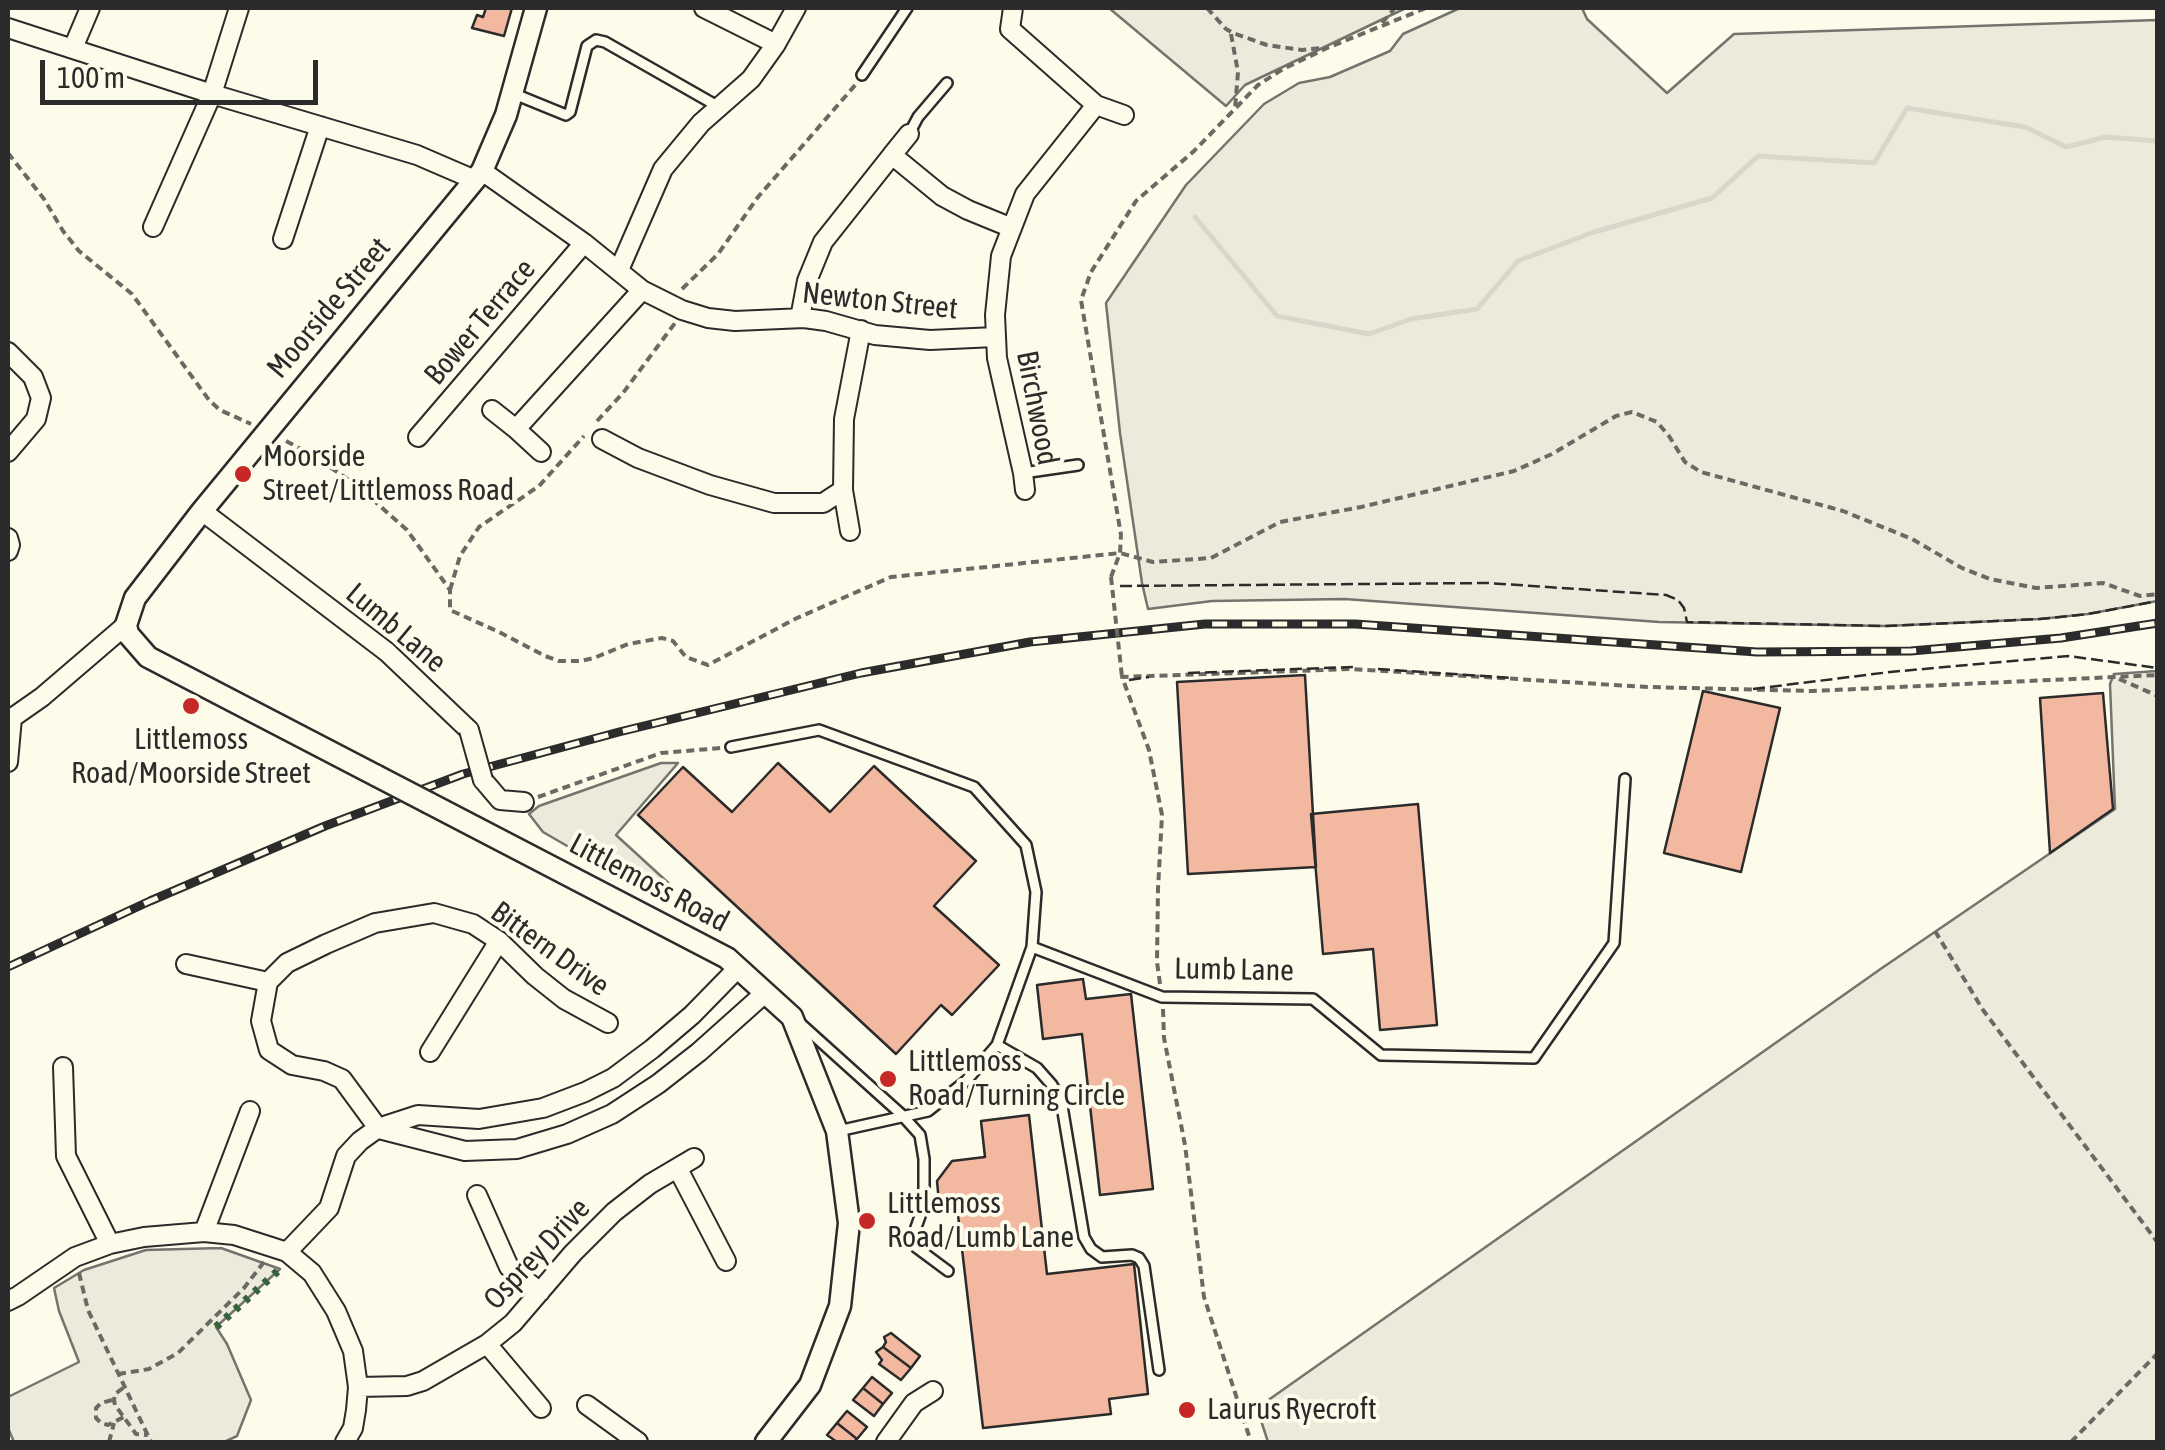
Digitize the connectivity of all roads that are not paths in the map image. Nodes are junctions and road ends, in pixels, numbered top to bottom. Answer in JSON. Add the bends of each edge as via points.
{"nodes":[{"id":1,"x":90,"y":8,"type":"edge"},
{"id":2,"x":239,"y":8,"type":"edge"},
{"id":3,"x":536,"y":8,"type":"edge"},
{"id":4,"x":704,"y":8,"type":"edge"},
{"id":5,"x":796,"y":8,"type":"edge"},
{"id":6,"x":908,"y":8,"type":"edge"},
{"id":7,"x":1013,"y":8,"type":"edge"},
{"id":8,"x":8,"y":28,"type":"edge"},
{"id":9,"x":776,"y":44,"type":"junction"},
{"id":10,"x":73,"y":48,"type":"junction"},
{"id":11,"x":862,"y":76,"type":"road end"},
{"id":12,"x":947,"y":83,"type":"dead end"},
{"id":13,"x":512,"y":93,"type":"junction"},
{"id":14,"x":212,"y":94,"type":"junction"},
{"id":15,"x":1096,"y":104,"type":"junction"},
{"id":16,"x":720,"y":108,"type":"junction"},
{"id":17,"x":1124,"y":116,"type":"dead end"},
{"id":18,"x":320,"y":126,"type":"junction"},
{"id":19,"x":909,"y":134,"type":"joint"},
{"id":20,"x":892,"y":154,"type":"junction"},
{"id":21,"x":479,"y":176,"type":"junction"},
{"id":22,"x":153,"y":228,"type":"dead end"},
{"id":23,"x":1012,"y":228,"type":"junction"},
{"id":24,"x":283,"y":239,"type":"dead end"},
{"id":25,"x":584,"y":243,"type":"junction"},
{"id":26,"x":618,"y":270,"type":"junction"},
{"id":27,"x":642,"y":290,"type":"junction"},
{"id":28,"x":800,"y":318,"type":"junction"},
{"id":29,"x":862,"y":330,"type":"junction"},
{"id":30,"x":995,"y":337,"type":"junction"},
{"id":31,"x":8,"y":352,"type":"edge"},
{"id":32,"x":492,"y":410,"type":"dead end"},
{"id":33,"x":516,"y":429,"type":"junction"},
{"id":34,"x":418,"y":437,"type":"dead end"},
{"id":35,"x":602,"y":438,"type":"dead end"},
{"id":36,"x":8,"y":452,"type":"edge"},
{"id":37,"x":541,"y":452,"type":"dead end"},
{"id":38,"x":1078,"y":465,"type":"dead end"},
{"id":39,"x":1024,"y":482,"type":"joint"},
{"id":40,"x":843,"y":490,"type":"junction"},
{"id":41,"x":202,"y":511,"type":"junction"},
{"id":42,"x":850,"y":531,"type":"dead end"},
{"id":43,"x":8,"y":538,"type":"edge"},
{"id":44,"x":8,"y":551,"type":"edge"},
{"id":45,"x":126,"y":626,"type":"junction"},
{"id":46,"x":10,"y":717,"type":"edge"},
{"id":47,"x":730,"y":747,"type":"road end"},
{"id":48,"x":8,"y":762,"type":"edge"},
{"id":49,"x":1625,"y":779,"type":"dead end"},
{"id":50,"x":524,"y":802,"type":"road end"},
{"id":51,"x":500,"y":941,"type":"junction"},
{"id":52,"x":1032,"y":947,"type":"junction"},
{"id":53,"x":186,"y":964,"type":"dead end"},
{"id":54,"x":737,"y":969,"type":"junction"},
{"id":55,"x":268,"y":982,"type":"junction"},
{"id":56,"x":765,"y":993,"type":"junction"},
{"id":57,"x":792,"y":1017,"type":"junction"},
{"id":58,"x":608,"y":1023,"type":"dead end"},
{"id":59,"x":997,"y":1046,"type":"junction"},
{"id":60,"x":430,"y":1052,"type":"dead end"},
{"id":61,"x":63,"y":1066,"type":"dead end"},
{"id":62,"x":250,"y":1111,"type":"dead end"},
{"id":63,"x":902,"y":1115,"type":"junction"},
{"id":64,"x":378,"y":1128,"type":"junction"},
{"id":65,"x":838,"y":1131,"type":"junction"},
{"id":66,"x":478,"y":1196,"type":"dead end"},
{"id":67,"x":204,"y":1232,"type":"junction"},
{"id":68,"x":110,"y":1244,"type":"junction"},
{"id":69,"x":287,"y":1252,"type":"junction"},
{"id":70,"x":726,"y":1261,"type":"dead end"},
{"id":71,"x":948,"y":1271,"type":"dead end"},
{"id":72,"x":540,"y":1292,"type":"junction"},
{"id":73,"x":8,"y":1301,"type":"edge"},
{"id":74,"x":486,"y":1344,"type":"junction"},
{"id":75,"x":1159,"y":1370,"type":"dead end"},
{"id":76,"x":358,"y":1387,"type":"junction"},
{"id":77,"x":933,"y":1392,"type":"dead end"},
{"id":78,"x":587,"y":1404,"type":"dead end"},
{"id":79,"x":541,"y":1408,"type":"dead end"},
{"id":80,"x":345,"y":1442,"type":"edge"},
{"id":81,"x":638,"y":1442,"type":"edge"},
{"id":82,"x":766,"y":1442,"type":"edge"},
{"id":83,"x":886,"y":1442,"type":"edge"}],
"edges":[{"from":1,"to":10,"type":"street"},
{"from":2,"to":14,"type":"street"},
{"from":3,"to":13,"type":"street","name":"Moorside Street"},
{"from":4,"to":9,"type":"street"},
{"from":5,"to":9,"type":"street"},
{"from":6,"to":11,"type":"lane"},
{"from":7,"to":15,"type":"street","via":[[1010,28]]},
{"from":8,"to":10,"type":"street","name":"Newton Street"},
{"from":9,"to":16,"type":"street"},
{"from":10,"to":14,"type":"street","name":"Newton Street"},
{"from":12,"to":19,"type":"lane"},
{"from":13,"to":16,"type":"lane","via":[[566,115],[587,46],[596,40]]},
{"from":13,"to":21,"type":"street","name":"Moorside Street"},
{"from":14,"to":18,"type":"street","name":"Newton Street"},
{"from":14,"to":22,"type":"street"},
{"from":15,"to":17,"type":"street"},
{"from":15,"to":23,"type":"street","name":"Newton Street","via":[[1025,194]]},
{"from":16,"to":26,"type":"street","via":[[663,169]]},
{"from":18,"to":21,"type":"street","name":"Newton Street"},
{"from":18,"to":24,"type":"street"},
{"from":19,"to":20,"type":"street"},
{"from":20,"to":23,"type":"street","via":[[942,196]]},
{"from":20,"to":28,"type":"street","via":[[824,242]]},
{"from":21,"to":25,"type":"street","name":"Newton Street"},
{"from":21,"to":41,"type":"street","name":"Moorside Street"},
{"from":23,"to":30,"type":"street","name":"Newton Street","via":[[1001,256]]},
{"from":25,"to":26,"type":"street","name":"Newton Street"},
{"from":25,"to":34,"type":"street","name":"Bower Terrace"},
{"from":26,"to":27,"type":"street","name":"Newton Street"},
{"from":27,"to":28,"type":"street","name":"Newton Street","via":[[708,318]]},
{"from":27,"to":33,"type":"street"},
{"from":28,"to":29,"type":"street","name":"Newton Street"},
{"from":29,"to":30,"type":"street","name":"Newton Street","via":[[930,340]]},
{"from":29,"to":40,"type":"street","via":[[844,419]]},
{"from":30,"to":39,"type":"street","name":"Birchwood"},
{"from":31,"to":36,"type":"street","via":[[33,378],[41,398],[36,419]]},
{"from":32,"to":33,"type":"street"},
{"from":33,"to":37,"type":"street"},
{"from":35,"to":40,"type":"street","via":[[638,458],[774,503],[823,503]]},
{"from":38,"to":39,"type":"lane"},
{"from":40,"to":42,"type":"street"},
{"from":41,"to":45,"type":"street","name":"Moorside Street","via":[[135,598]]},
{"from":41,"to":50,"type":"street","name":"Lumb Lane","bridge":true,"via":[[388,652],[469,730],[483,780],[500,800]]},
{"from":43,"to":44,"type":"street"},
{"from":45,"to":46,"type":"street"},
{"from":45,"to":54,"type":"street","name":"Littlemoss Road","bridge":true,"via":[[148,656],[727,958]]},
{"from":46,"to":48,"type":"street"},
{"from":47,"to":52,"type":"lane","via":[[819,730],[974,787],[1026,845],[1036,892]]},
{"from":49,"to":52,"type":"lane","name":"Lumb Lane","via":[[1614,942],[1534,1058],[1381,1055],[1312,999],[1162,998]]},
{"from":51,"to":55,"type":"street","name":"Bittern Drive","via":[[473,924],[434,913],[375,923],[287,964]]},
{"from":51,"to":58,"type":"street","name":"Bittern Drive","via":[[564,999]]},
{"from":51,"to":60,"type":"street"},
{"from":52,"to":59,"type":"lane"},
{"from":53,"to":55,"type":"street"},
{"from":54,"to":56,"type":"street","name":"Littlemoss Road"},
{"from":54,"to":64,"type":"street","via":[[652,1049],[585,1092],[480,1120],[418,1116]]},
{"from":55,"to":64,"type":"street","via":[[261,1021],[269,1050],[342,1079]]},
{"from":56,"to":57,"type":"street","name":"Littlemoss Road"},
{"from":56,"to":64,"type":"street","via":[[658,1084],[567,1134],[516,1149],[464,1151]]},
{"from":57,"to":63,"type":"lane"},
{"from":57,"to":65,"type":"street","name":"Littlemoss Road"},
{"from":59,"to":63,"type":"lane","via":[[950,1096],[928,1111]]},
{"from":59,"to":75,"type":"lane","via":[[1037,1068],[1061,1100],[1084,1237],[1102,1256],[1132,1255],[1144,1266]]},
{"from":61,"to":68,"type":"street","via":[[66,1156]]},
{"from":62,"to":67,"type":"street"},
{"from":63,"to":65,"type":"lane"},
{"from":63,"to":71,"type":"lane","via":[[920,1135],[924,1159],[924,1206],[914,1242]]},
{"from":64,"to":69,"type":"street","via":[[346,1156],[329,1208]]},
{"from":65,"to":82,"type":"street","name":"Littlemoss Road","via":[[849,1222],[840,1306],[810,1385]]},
{"from":66,"to":72,"type":"street","via":[[510,1267]]},
{"from":67,"to":68,"type":"street"},
{"from":67,"to":69,"type":"street"},
{"from":68,"to":73,"type":"street","via":[[75,1257]]},
{"from":69,"to":76,"type":"street","via":[[312,1273],[336,1311],[354,1351]]},
{"from":70,"to":72,"type":"street","name":"Osprey Drive","via":[[686,1164],[614,1212]]},
{"from":72,"to":74,"type":"street","name":"Osprey Drive","via":[[514,1324]]},
{"from":74,"to":76,"type":"street","name":"Osprey Drive","via":[[423,1381]]},
{"from":74,"to":79,"type":"street"},
{"from":76,"to":80,"type":"street"},
{"from":77,"to":83,"type":"street","via":[[914,1403]]},
{"from":78,"to":81,"type":"street"}]}
